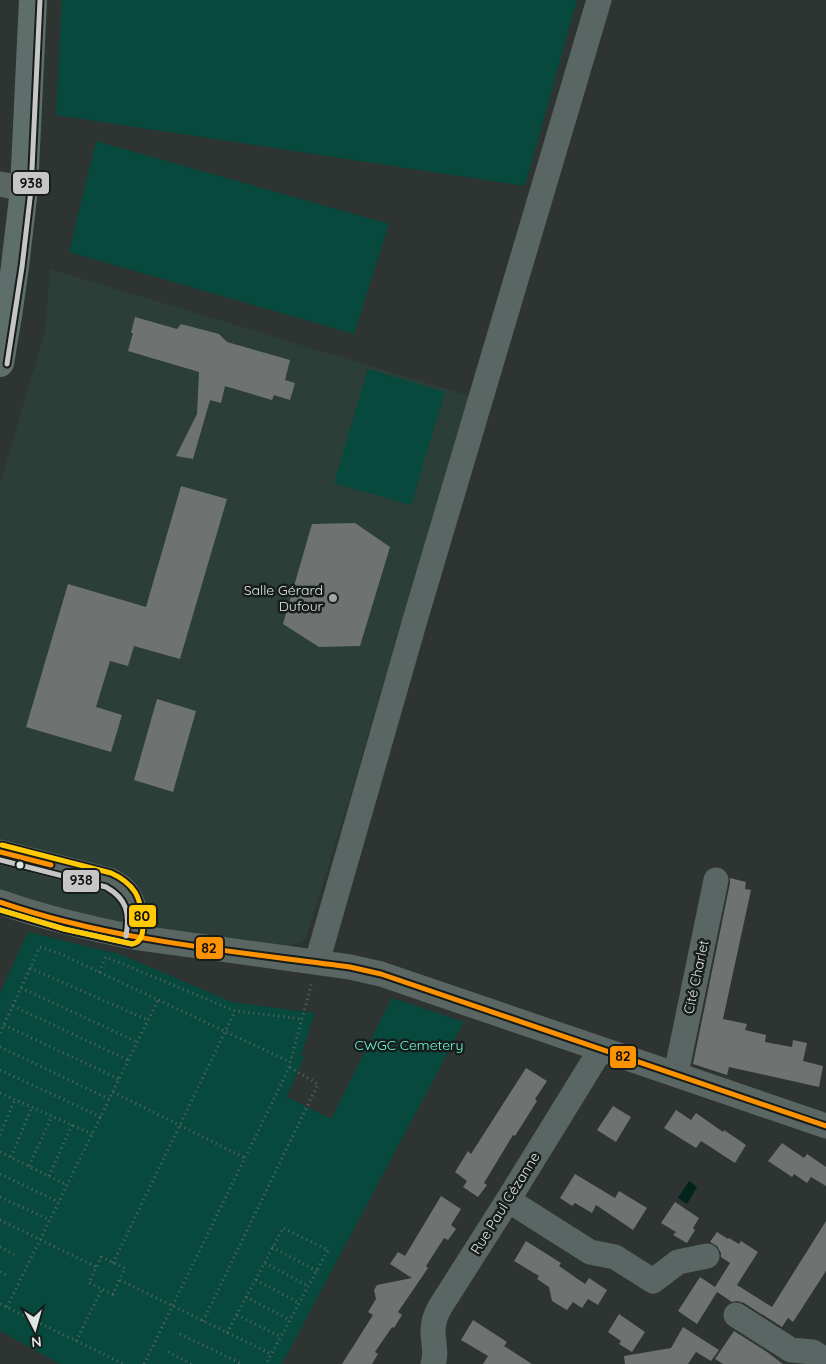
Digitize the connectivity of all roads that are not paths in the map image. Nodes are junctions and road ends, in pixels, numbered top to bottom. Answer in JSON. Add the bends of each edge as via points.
{"nodes":[{"id":1,"x":33,"y":0,"type":"edge"},
{"id":2,"x":599,"y":0,"type":"edge"},
{"id":3,"x":12,"y":186,"type":"edge"},
{"id":4,"x":0,"y":363,"type":"edge"},
{"id":5,"x":0,"y":852,"type":"edge"},
{"id":6,"x":0,"y":866,"type":"edge"},
{"id":7,"x":716,"y":880,"type":"dead end"},
{"id":8,"x":0,"y":902,"type":"edge"},
{"id":9,"x":134,"y":910,"type":"junction"},
{"id":10,"x":133,"y":937,"type":"junction"},
{"id":11,"x":317,"y":962,"type":"junction"},
{"id":12,"x":602,"y":1049,"type":"junction"},
{"id":13,"x":676,"y":1074,"type":"junction"},
{"id":14,"x":826,"y":1126,"type":"edge"},
{"id":15,"x":508,"y":1200,"type":"junction"},
{"id":16,"x":707,"y":1256,"type":"dead end"},
{"id":17,"x":736,"y":1315,"type":"dead end"},
{"id":18,"x":819,"y":1356,"type":"edge"},
{"id":19,"x":433,"y":1364,"type":"edge"}],
"edges":[{"from":1,"to":3,"type":"main road"},
{"from":2,"to":11,"type":"street"},
{"from":3,"to":4,"type":"main road","via":[[8,316]]},
{"from":5,"to":9,"type":"street","via":[[115,882],[127,893]]},
{"from":6,"to":9,"type":"street","via":[[112,895]]},
{"from":7,"to":13,"type":"street","name":"Cité Charlet"},
{"from":8,"to":10,"type":"street","via":[[53,920]]},
{"from":9,"to":10,"type":"street"},
{"from":10,"to":11,"type":"street"},
{"from":11,"to":12,"type":"street","via":[[381,974]]},
{"from":12,"to":13,"type":"street"},
{"from":12,"to":15,"type":"street","name":"Rue Paul Cézanne"},
{"from":13,"to":14,"type":"street"},
{"from":15,"to":16,"type":"street","via":[[590,1252],[615,1257],[652,1281],[678,1262]]},
{"from":15,"to":19,"type":"street","name":"Rue Paul Cézanne","via":[[440,1307],[434,1323]]},
{"from":17,"to":18,"type":"street","via":[[791,1350]]}]}
